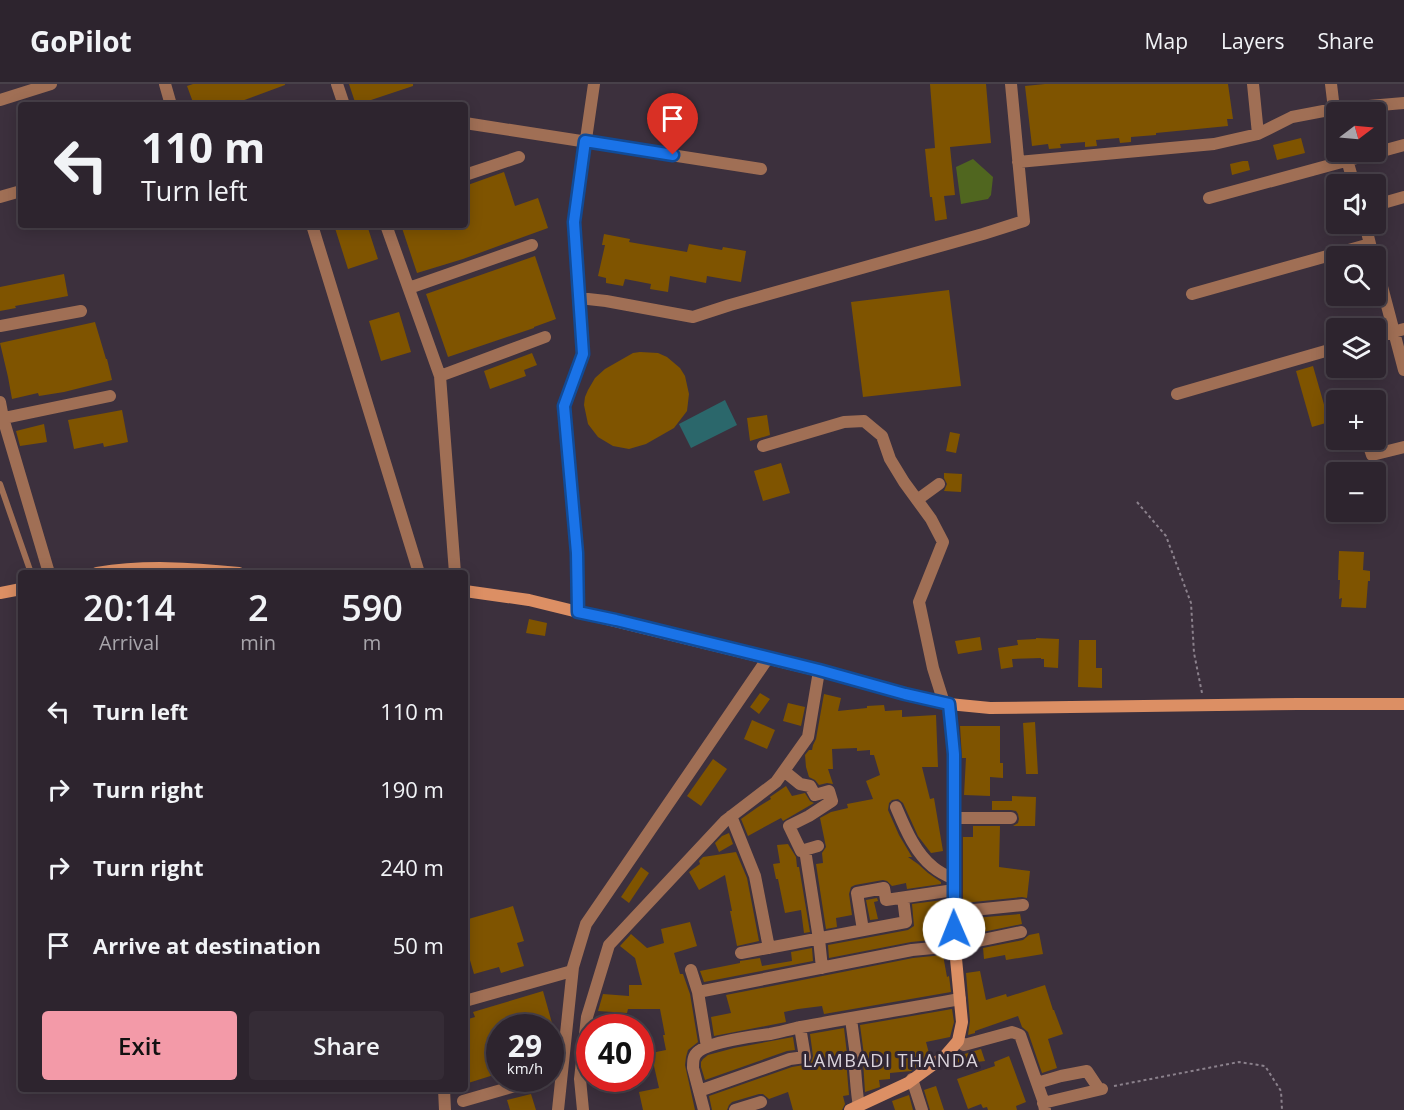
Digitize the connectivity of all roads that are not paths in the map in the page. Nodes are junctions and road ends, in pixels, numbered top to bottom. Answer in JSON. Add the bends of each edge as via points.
{"nodes":[{"id":1,"x":51,"y":84,"type":"edge"},
{"id":2,"x":165,"y":84,"type":"edge"},
{"id":3,"x":337,"y":84,"type":"edge"},
{"id":4,"x":594,"y":84,"type":"edge"},
{"id":5,"x":1011,"y":84,"type":"edge"},
{"id":6,"x":1253,"y":84,"type":"edge"},
{"id":7,"x":1331,"y":84,"type":"edge"},
{"id":8,"x":0,"y":100,"type":"edge"},
{"id":9,"x":170,"y":102,"type":"edge"},
{"id":10,"x":343,"y":102,"type":"edge"},
{"id":11,"x":1333,"y":102,"type":"edge"},
{"id":12,"x":1404,"y":104,"type":"edge"},
{"id":13,"x":1386,"y":105,"type":"edge"},
{"id":14,"x":1326,"y":111,"type":"edge"},
{"id":15,"x":468,"y":123,"type":"edge"},
{"id":16,"x":1258,"y":134,"type":"junction"},
{"id":17,"x":585,"y":141,"type":"junction"},
{"id":18,"x":1404,"y":145,"type":"edge"},
{"id":19,"x":1386,"y":150,"type":"edge"},
{"id":20,"x":519,"y":157,"type":"dead end"},
{"id":21,"x":1018,"y":162,"type":"junction"},
{"id":22,"x":1340,"y":162,"type":"edge"},
{"id":23,"x":761,"y":169,"type":"dead end"},
{"id":24,"x":468,"y":174,"type":"edge"},
{"id":25,"x":18,"y":192,"type":"edge"},
{"id":26,"x":0,"y":197,"type":"edge"},
{"id":27,"x":1404,"y":197,"type":"edge"},
{"id":28,"x":1209,"y":198,"type":"dead end"},
{"id":29,"x":1386,"y":202,"type":"edge"},
{"id":30,"x":313,"y":228,"type":"edge"},
{"id":31,"x":387,"y":228,"type":"edge"},
{"id":32,"x":532,"y":245,"type":"dead end"},
{"id":33,"x":1326,"y":261,"type":"edge"},
{"id":34,"x":409,"y":288,"type":"junction"},
{"id":35,"x":1386,"y":293,"type":"edge"},
{"id":36,"x":1192,"y":294,"type":"dead end"},
{"id":37,"x":579,"y":298,"type":"junction"},
{"id":38,"x":81,"y":311,"type":"dead end"},
{"id":39,"x":0,"y":326,"type":"edge"},
{"id":40,"x":1399,"y":330,"type":"edge"},
{"id":41,"x":545,"y":337,"type":"dead end"},
{"id":42,"x":1326,"y":351,"type":"edge"},
{"id":43,"x":1404,"y":370,"type":"edge"},
{"id":44,"x":440,"y":376,"type":"junction"},
{"id":45,"x":1177,"y":394,"type":"dead end"},
{"id":46,"x":110,"y":396,"type":"dead end"},
{"id":47,"x":0,"y":402,"type":"edge"},
{"id":48,"x":2,"y":418,"type":"edge"},
{"id":49,"x":764,"y":446,"type":"dead end"},
{"id":50,"x":1404,"y":447,"type":"edge"},
{"id":51,"x":1370,"y":450,"type":"edge"},
{"id":52,"x":0,"y":484,"type":"edge"},
{"id":53,"x":939,"y":484,"type":"dead end"},
{"id":54,"x":917,"y":500,"type":"junction"},
{"id":55,"x":30,"y":570,"type":"edge"},
{"id":56,"x":48,"y":570,"type":"edge"},
{"id":57,"x":115,"y":570,"type":"edge"},
{"id":58,"x":196,"y":570,"type":"edge"},
{"id":59,"x":418,"y":570,"type":"edge"},
{"id":60,"x":455,"y":570,"type":"edge"},
{"id":61,"x":18,"y":590,"type":"edge"},
{"id":62,"x":468,"y":591,"type":"edge"},
{"id":63,"x":0,"y":593,"type":"edge"},
{"id":64,"x":578,"y":612,"type":"junction"},
{"id":65,"x":768,"y":658,"type":"junction"},
{"id":66,"x":819,"y":670,"type":"junction"},
{"id":67,"x":946,"y":704,"type":"junction"},
{"id":68,"x":1404,"y":704,"type":"edge"},
{"id":69,"x":784,"y":771,"type":"junction"},
{"id":70,"x":896,"y":807,"type":"dead end"},
{"id":71,"x":731,"y":816,"type":"junction"},
{"id":72,"x":954,"y":818,"type":"junction"},
{"id":73,"x":1011,"y":818,"type":"dead end"},
{"id":74,"x":818,"y":846,"type":"dead end"},
{"id":75,"x":804,"y":850,"type":"junction"},
{"id":76,"x":954,"y":885,"type":"junction"},
{"id":77,"x":903,"y":898,"type":"junction"},
{"id":78,"x":1023,"y":905,"type":"dead end"},
{"id":79,"x":954,"y":912,"type":"junction"},
{"id":80,"x":863,"y":930,"type":"junction"},
{"id":81,"x":1021,"y":932,"type":"dead end"},
{"id":82,"x":819,"y":939,"type":"junction"},
{"id":83,"x":954,"y":946,"type":"junction"},
{"id":84,"x":769,"y":948,"type":"junction"},
{"id":85,"x":741,"y":953,"type":"dead end"},
{"id":86,"x":822,"y":968,"type":"junction"},
{"id":87,"x":692,"y":970,"type":"dead end"},
{"id":88,"x":572,"y":971,"type":"junction"},
{"id":89,"x":698,"y":992,"type":"junction"},
{"id":90,"x":960,"y":999,"type":"junction"},
{"id":91,"x":468,"y":1000,"type":"edge"},
{"id":92,"x":852,"y":1018,"type":"junction"},
{"id":93,"x":564,"y":1023,"type":"edge"},
{"id":94,"x":800,"y":1027,"type":"junction"},
{"id":95,"x":958,"y":1041,"type":"junction"},
{"id":96,"x":707,"y":1047,"type":"junction"},
{"id":97,"x":912,"y":1079,"type":"junction"},
{"id":98,"x":1037,"y":1083,"type":"junction"},
{"id":99,"x":699,"y":1091,"type":"junction"},
{"id":100,"x":444,"y":1092,"type":"edge"},
{"id":101,"x":494,"y":1092,"type":"edge"},
{"id":102,"x":557,"y":1092,"type":"edge"},
{"id":103,"x":463,"y":1101,"type":"dead end"},
{"id":104,"x":761,"y":1102,"type":"dead end"},
{"id":105,"x":1044,"y":1106,"type":"edge"},
{"id":106,"x":855,"y":1108,"type":"edge"},
{"id":107,"x":445,"y":1110,"type":"edge"},
{"id":108,"x":558,"y":1110,"type":"edge"},
{"id":109,"x":583,"y":1110,"type":"edge"},
{"id":110,"x":704,"y":1110,"type":"edge"},
{"id":111,"x":735,"y":1110,"type":"edge"},
{"id":112,"x":922,"y":1110,"type":"edge"}],
"edges":[{"from":1,"to":8,"type":"street"},
{"from":2,"to":9,"type":"street"},
{"from":3,"to":10,"type":"street"},
{"from":4,"to":17,"type":"street"},
{"from":5,"to":21,"type":"street"},
{"from":6,"to":16,"type":"street"},
{"from":7,"to":11,"type":"street"},
{"from":12,"to":13,"type":"street"},
{"from":14,"to":16,"type":"street","via":[[1292,117]]},
{"from":15,"to":17,"type":"street"},
{"from":16,"to":21,"type":"street","via":[[1214,144]]},
{"from":17,"to":23,"type":"street"},
{"from":17,"to":37,"type":"street","via":[[574,222]]},
{"from":18,"to":19,"type":"street"},
{"from":20,"to":24,"type":"street"},
{"from":21,"to":37,"type":"street","via":[[1024,221],[993,231],[693,317]]},
{"from":22,"to":28,"type":"street"},
{"from":25,"to":26,"type":"street"},
{"from":27,"to":29,"type":"street"},
{"from":30,"to":59,"type":"street"},
{"from":31,"to":34,"type":"street"},
{"from":32,"to":34,"type":"street"},
{"from":33,"to":36,"type":"street"},
{"from":34,"to":44,"type":"street"},
{"from":35,"to":40,"type":"street"},
{"from":37,"to":64,"type":"street","via":[[583,354],[564,406],[577,553]]},
{"from":38,"to":39,"type":"street"},
{"from":40,"to":43,"type":"street"},
{"from":41,"to":44,"type":"street"},
{"from":42,"to":45,"type":"street"},
{"from":44,"to":60,"type":"street"},
{"from":46,"to":48,"type":"street"},
{"from":47,"to":48,"type":"street"},
{"from":48,"to":56,"type":"street"},
{"from":49,"to":54,"type":"street","via":[[843,422],[864,421],[882,436],[890,459]]},
{"from":50,"to":51,"type":"street","via":[[1372,455]]},
{"from":52,"to":55,"type":"lane"},
{"from":53,"to":54,"type":"street"},
{"from":54,"to":67,"type":"street","via":[[943,542],[919,602],[933,668]]},
{"from":57,"to":58,"type":"main road"},
{"from":61,"to":63,"type":"main road"},
{"from":62,"to":64,"type":"main road"},
{"from":64,"to":65,"type":"main road"},
{"from":65,"to":66,"type":"main road"},
{"from":65,"to":88,"type":"street","via":[[586,924]]},
{"from":66,"to":67,"type":"main road"},
{"from":66,"to":69,"type":"street","via":[[808,737]]},
{"from":67,"to":68,"type":"main road","via":[[990,708]]},
{"from":67,"to":72,"type":"main road","via":[[954,754]]},
{"from":69,"to":71,"type":"street","via":[[776,782]]},
{"from":69,"to":75,"type":"street","via":[[810,786],[816,795],[828,791],[832,801],[789,826],[801,851]]},
{"from":70,"to":76,"type":"street","via":[[918,851]]},
{"from":71,"to":84,"type":"street","via":[[755,876]]},
{"from":71,"to":109,"type":"street","via":[[609,945],[587,1017],[580,1079]]},
{"from":72,"to":73,"type":"street"},
{"from":72,"to":76,"type":"main road"},
{"from":74,"to":75,"type":"street"},
{"from":75,"to":82,"type":"street"},
{"from":76,"to":77,"type":"street"},
{"from":76,"to":79,"type":"main road"},
{"from":77,"to":80,"type":"street","via":[[906,922]]},
{"from":77,"to":80,"type":"street","via":[[886,900],[884,888],[857,893]]},
{"from":78,"to":79,"type":"street"},
{"from":79,"to":83,"type":"main road"},
{"from":80,"to":82,"type":"street"},
{"from":81,"to":83,"type":"street"},
{"from":82,"to":84,"type":"street"},
{"from":82,"to":86,"type":"street"},
{"from":83,"to":86,"type":"street"},
{"from":83,"to":90,"type":"main road"},
{"from":84,"to":85,"type":"street"},
{"from":86,"to":89,"type":"street"},
{"from":87,"to":89,"type":"street"},
{"from":88,"to":91,"type":"street"},
{"from":88,"to":93,"type":"street"},
{"from":89,"to":96,"type":"street"},
{"from":90,"to":92,"type":"street"},
{"from":90,"to":95,"type":"main road","via":[[962,1022]]},
{"from":92,"to":94,"type":"street"},
{"from":92,"to":106,"type":"street"},
{"from":94,"to":96,"type":"street"},
{"from":94,"to":99,"type":"street","via":[[805,1057]]},
{"from":95,"to":97,"type":"main road","via":[[945,1056]]},
{"from":95,"to":98,"type":"street","via":[[964,1045],[1012,1032],[1020,1035]]},
{"from":96,"to":99,"type":"street","via":[[693,1061]]},
{"from":97,"to":106,"type":"main road"},
{"from":97,"to":112,"type":"street"},
{"from":98,"to":105,"type":"street"},
{"from":98,"to":105,"type":"street","via":[[1087,1071],[1101,1089]]},
{"from":99,"to":110,"type":"street"},
{"from":100,"to":107,"type":"street"},
{"from":101,"to":103,"type":"street"},
{"from":102,"to":108,"type":"street"},
{"from":104,"to":111,"type":"street"}]}
